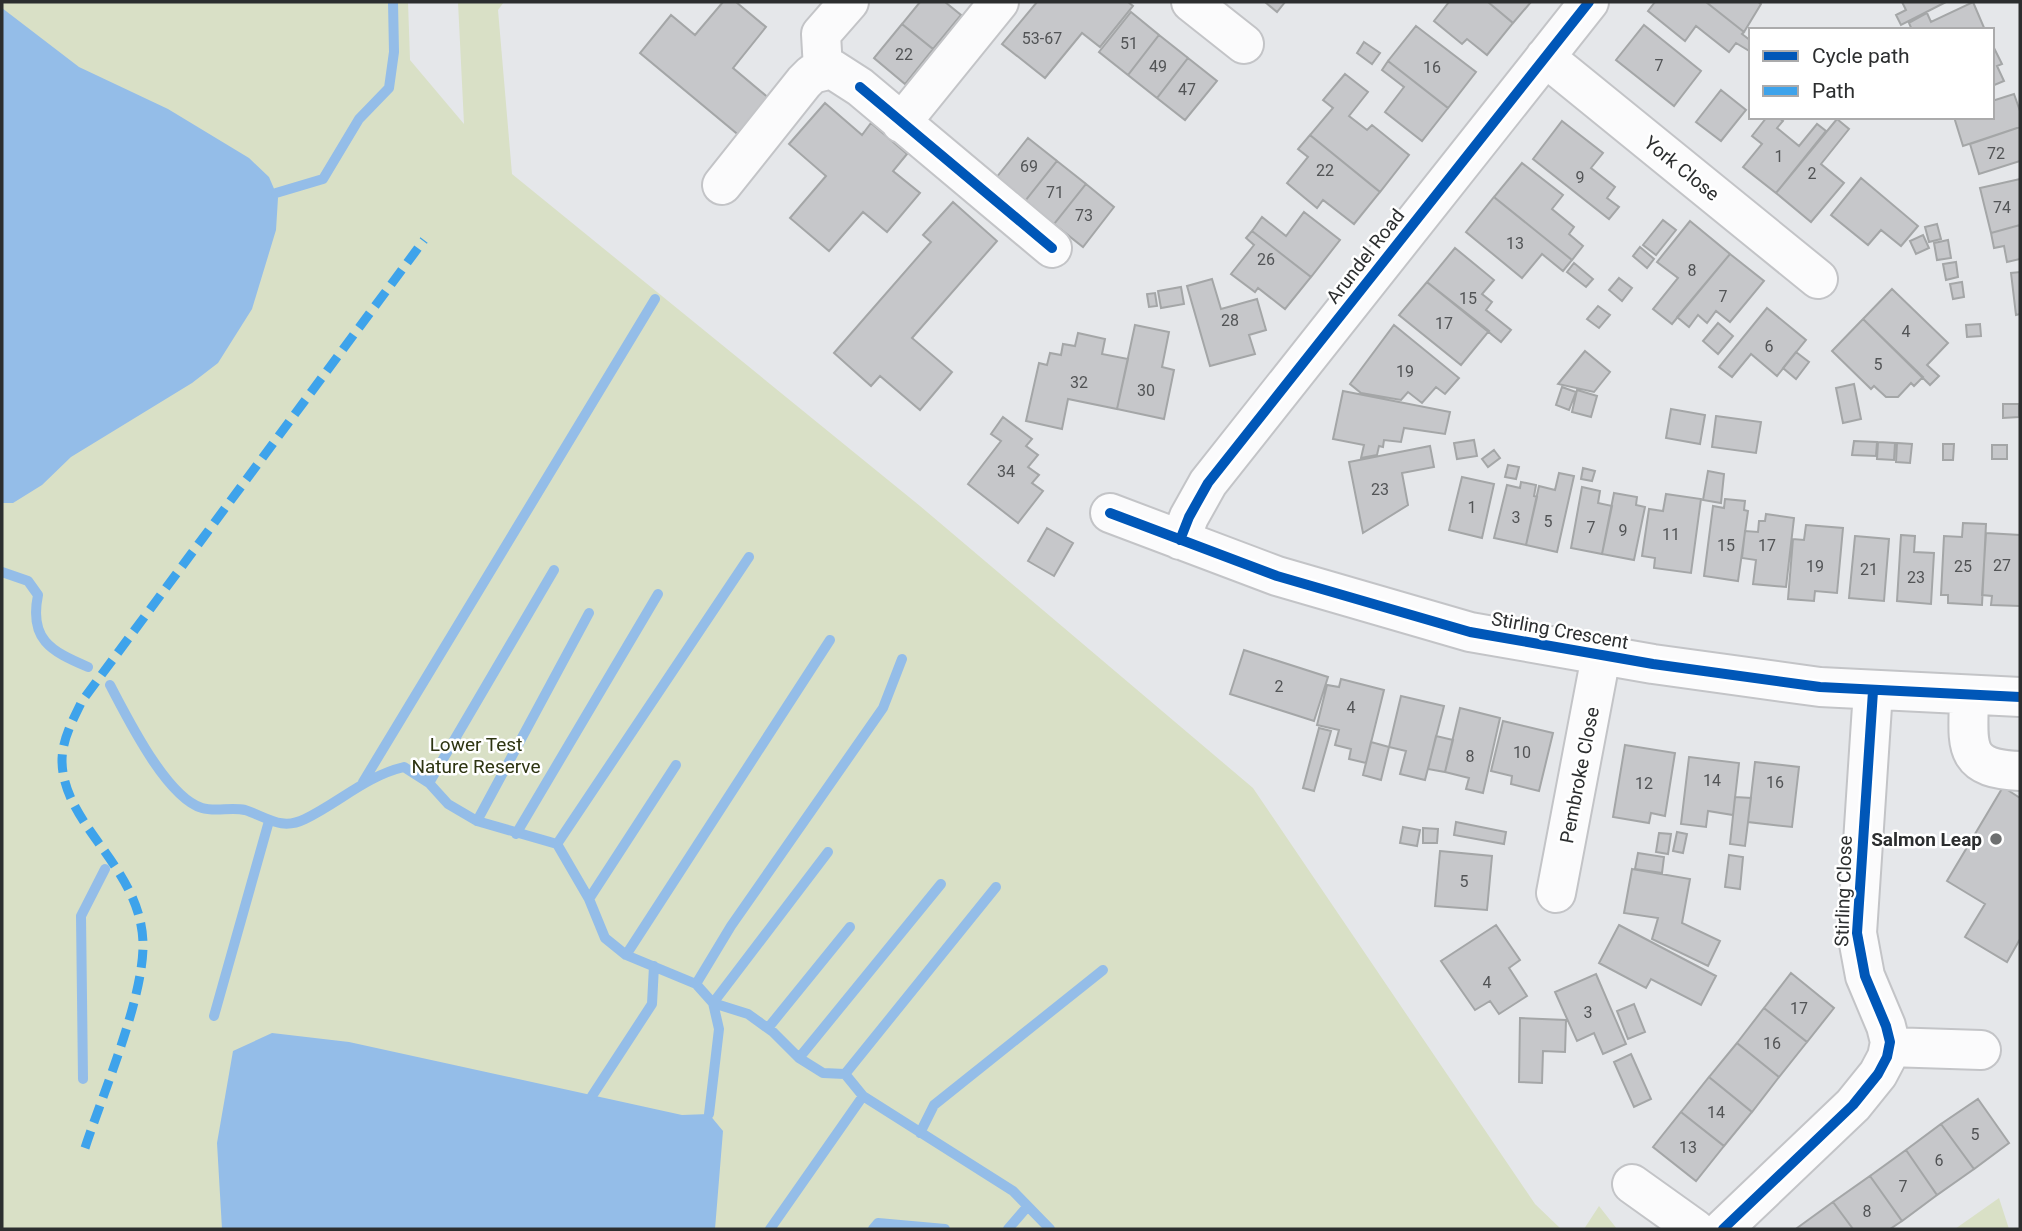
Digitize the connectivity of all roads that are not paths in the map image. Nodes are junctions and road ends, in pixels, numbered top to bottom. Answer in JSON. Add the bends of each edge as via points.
{"nodes":[{"id":1,"x":849,"y":2,"type":"edge"},
{"id":2,"x":999,"y":2,"type":"edge"},
{"id":3,"x":1191,"y":2,"type":"edge"},
{"id":4,"x":1589,"y":2,"type":"edge"},
{"id":5,"x":1244,"y":44,"type":"dead end"},
{"id":6,"x":1545,"y":57,"type":"junction"},
{"id":7,"x":823,"y":69,"type":"junction"},
{"id":8,"x":901,"y":122,"type":"junction"},
{"id":9,"x":722,"y":184,"type":"dead end"},
{"id":10,"x":1052,"y":248,"type":"dead end"},
{"id":11,"x":1818,"y":279,"type":"dead end"},
{"id":12,"x":1110,"y":513,"type":"dead end"},
{"id":13,"x":1180,"y":540,"type":"junction"},
{"id":14,"x":1601,"y":656,"type":"junction"},
{"id":15,"x":1873,"y":691,"type":"junction"},
{"id":16,"x":1969,"y":697,"type":"junction"},
{"id":17,"x":2020,"y":697,"type":"edge"},
{"id":18,"x":2020,"y":771,"type":"edge"},
{"id":19,"x":1556,"y":893,"type":"dead end"},
{"id":20,"x":1889,"y":1047,"type":"junction"},
{"id":21,"x":1981,"y":1050,"type":"dead end"},
{"id":22,"x":1632,"y":1184,"type":"dead end"},
{"id":23,"x":1695,"y":1229,"type":"edge"},
{"id":24,"x":1723,"y":1229,"type":"edge"}],
"edges":[{"from":1,"to":7,"type":"street","via":[[821,34]]},
{"from":2,"to":8,"type":"street"},
{"from":3,"to":5,"type":"street"},
{"from":4,"to":6,"type":"street","name":"Arundel Road"},
{"from":6,"to":11,"type":"street","name":"York Close"},
{"from":6,"to":13,"type":"street","name":"Arundel Road","via":[[1208,483]]},
{"from":7,"to":8,"type":"street","via":[[841,73]]},
{"from":7,"to":9,"type":"street","via":[[804,82]]},
{"from":8,"to":10,"type":"street"},
{"from":12,"to":13,"type":"street","name":"Stirling Crescent"},
{"from":13,"to":14,"type":"street","name":"Stirling Crescent","via":[[1220,557],[1413,617]]},
{"from":14,"to":15,"type":"street","name":"Stirling Crescent"},
{"from":14,"to":19,"type":"street","name":"Pembroke Close"},
{"from":15,"to":16,"type":"street","name":"Stirling Crescent"},
{"from":15,"to":20,"type":"street","name":"Stirling Close","via":[[1857,933],[1865,976],[1886,1026]]},
{"from":16,"to":17,"type":"street","name":"Stirling Crescent"},
{"from":16,"to":18,"type":"street","via":[[1968,738],[1975,757],[1988,769]]},
{"from":20,"to":21,"type":"street"},
{"from":20,"to":24,"type":"street","via":[[1878,1074],[1853,1105]]},
{"from":22,"to":23,"type":"street"}]}
